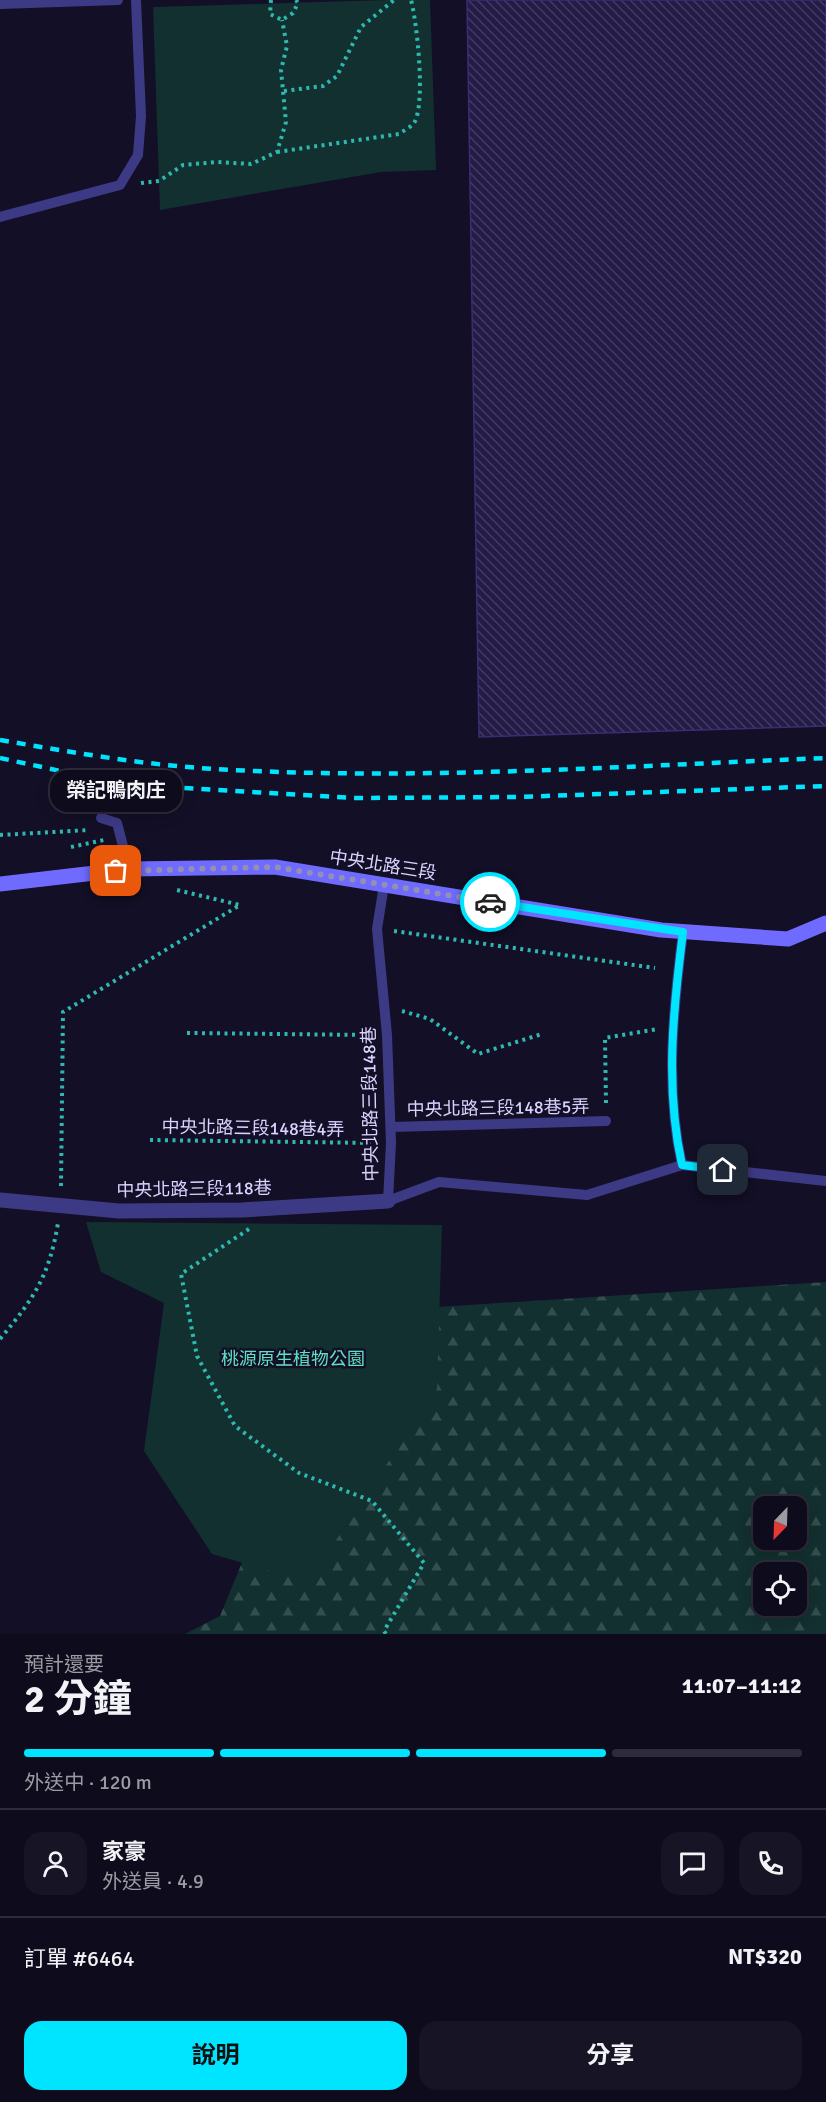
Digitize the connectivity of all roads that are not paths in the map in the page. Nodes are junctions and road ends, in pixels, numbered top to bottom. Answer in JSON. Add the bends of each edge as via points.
{"nodes":[{"id":1,"x":118,"y":0,"type":"edge"},
{"id":2,"x":136,"y":0,"type":"edge"},
{"id":3,"x":0,"y":4,"type":"edge"},
{"id":4,"x":0,"y":217,"type":"edge"},
{"id":5,"x":102,"y":824,"type":"road end"},
{"id":6,"x":129,"y":869,"type":"junction"},
{"id":7,"x":0,"y":884,"type":"edge"},
{"id":8,"x":384,"y":885,"type":"junction"},
{"id":9,"x":826,"y":922,"type":"edge"},
{"id":10,"x":683,"y":932,"type":"junction"},
{"id":11,"x":606,"y":1121,"type":"road end"},
{"id":12,"x":391,"y":1127,"type":"junction"},
{"id":13,"x":682,"y":1165,"type":"junction"},
{"id":14,"x":826,"y":1181,"type":"edge"},
{"id":15,"x":0,"y":1200,"type":"edge"},
{"id":16,"x":388,"y":1201,"type":"junction"}],
"edges":[{"from":1,"to":3,"type":"lane"},
{"from":2,"to":4,"type":"lane","via":[[141,116],[138,155],[120,185]]},
{"from":5,"to":6,"type":"lane","via":[[117,823]]},
{"from":6,"to":7,"type":"street","name":"中央北路三段"},
{"from":6,"to":8,"type":"street","name":"中央北路三段","via":[[275,867]]},
{"from":8,"to":10,"type":"street","name":"中央北路三段"},
{"from":8,"to":12,"type":"lane","name":"中央北路三段148巷","via":[[376,929]]},
{"from":9,"to":10,"type":"street","name":"中央北路三段","via":[[788,939]]},
{"from":10,"to":13,"type":"lane","via":[[672,1026],[673,1122]]},
{"from":11,"to":12,"type":"lane","name":"中央北路三段148巷5弄"},
{"from":12,"to":16,"type":"lane","name":"中央北路三段148巷"},
{"from":13,"to":14,"type":"lane"},
{"from":13,"to":16,"type":"lane","name":"中央北路三段148巷","via":[[587,1195],[439,1182]]},
{"from":15,"to":16,"type":"street","name":"中央北路三段118巷","via":[[120,1211],[257,1209]]}]}
